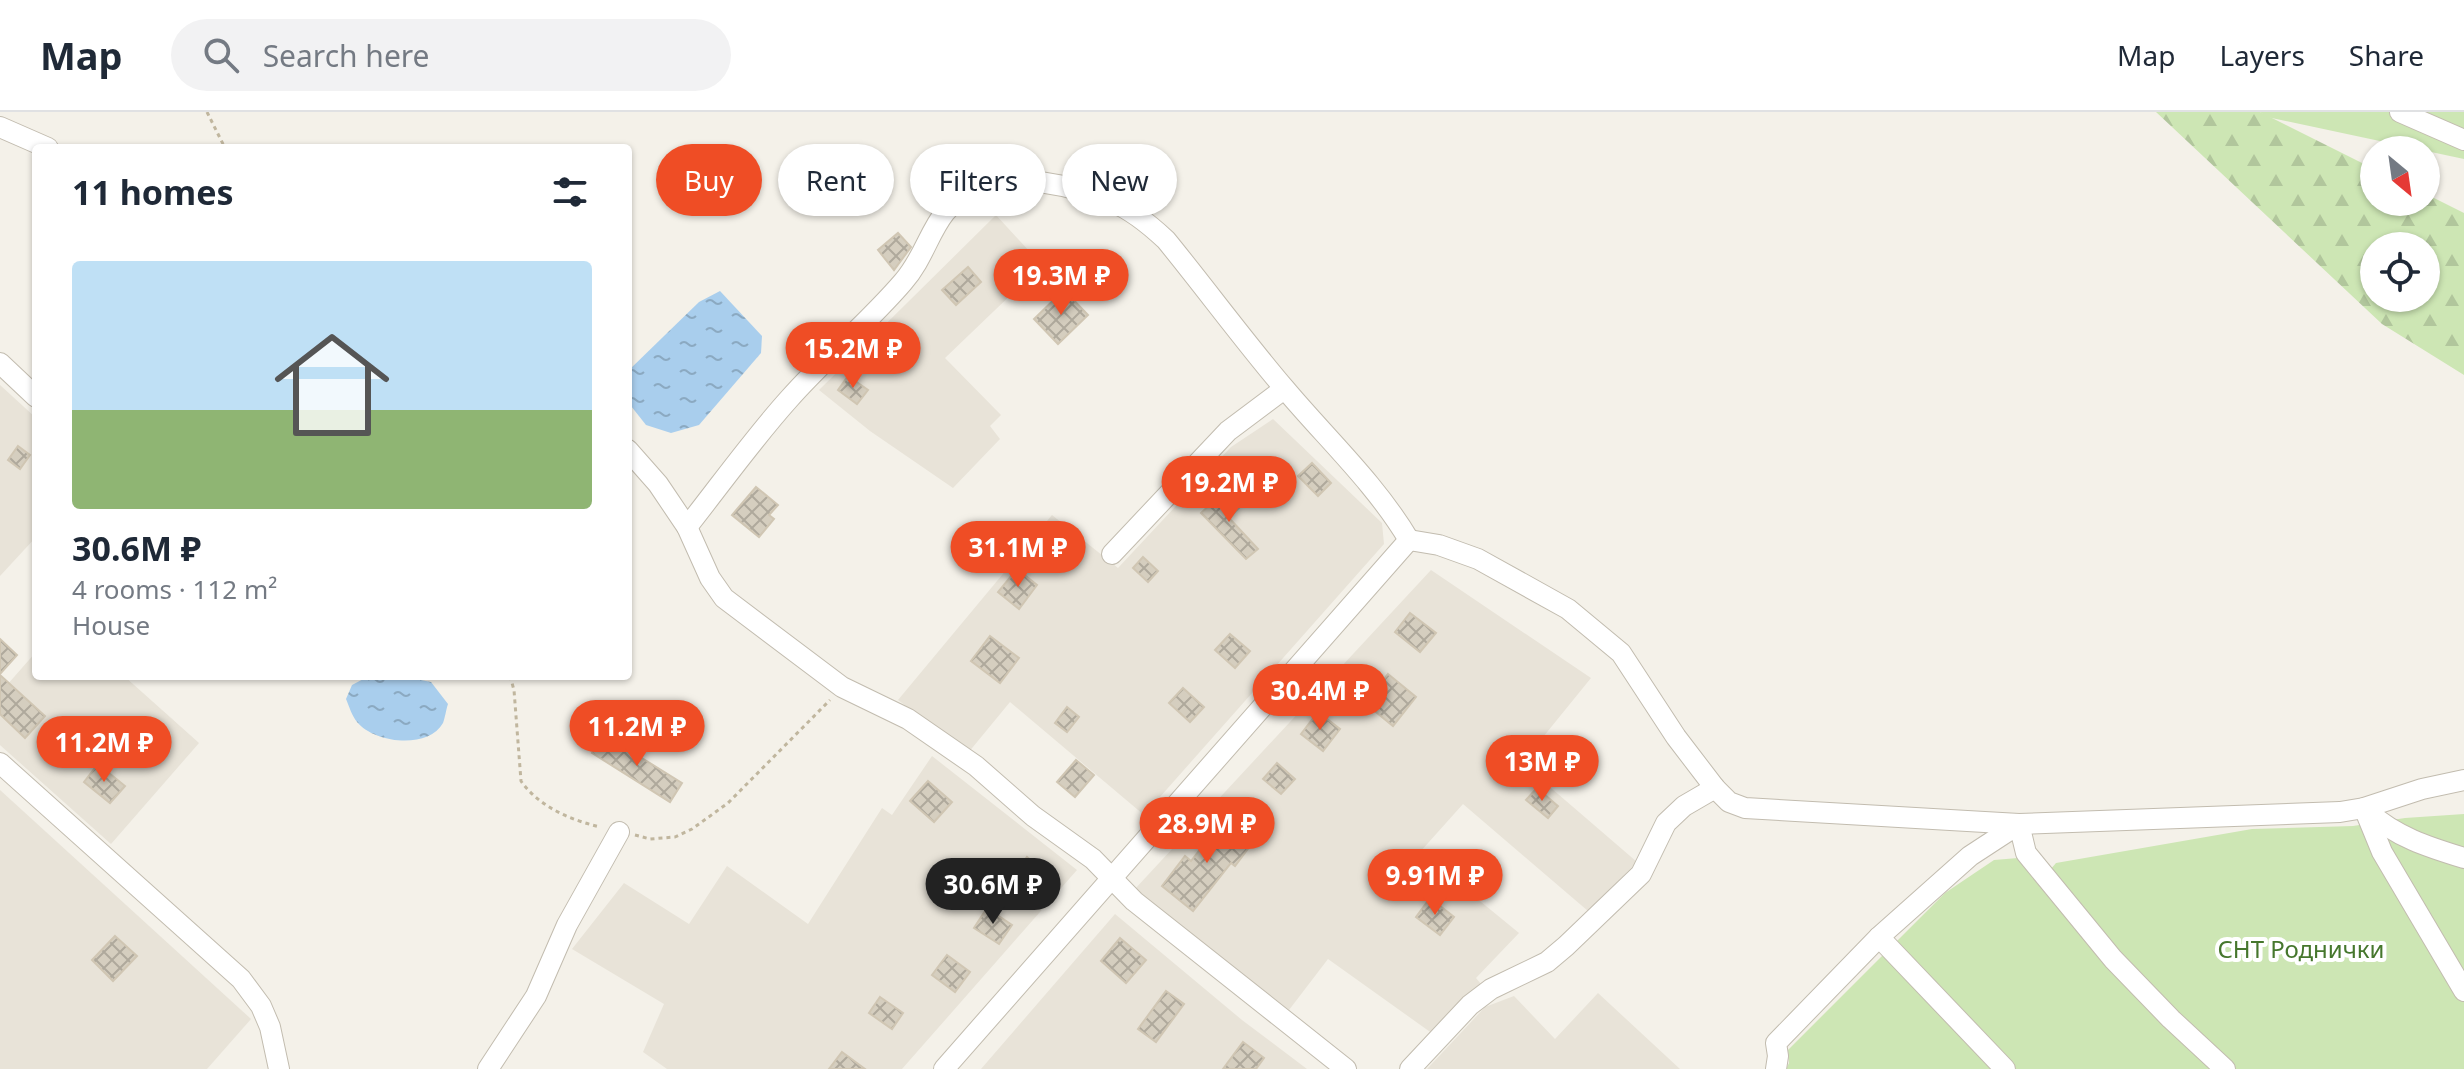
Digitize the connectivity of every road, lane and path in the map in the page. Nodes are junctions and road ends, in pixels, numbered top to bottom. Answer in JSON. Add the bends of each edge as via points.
{"nodes":[{"id":1,"x":207,"y":112,"type":"edge"},
{"id":2,"x":2400,"y":112,"type":"edge"},
{"id":3,"x":0,"y":127,"type":"edge"},
{"id":4,"x":2464,"y":140,"type":"edge"},
{"id":5,"x":39,"y":144,"type":"edge"},
{"id":6,"x":223,"y":144,"type":"edge"},
{"id":7,"x":0,"y":363,"type":"edge"},
{"id":8,"x":1284,"y":389,"type":"junction"},
{"id":9,"x":32,"y":393,"type":"edge"},
{"id":10,"x":632,"y":455,"type":"edge"},
{"id":11,"x":687,"y":527,"type":"junction"},
{"id":12,"x":1409,"y":540,"type":"junction"},
{"id":13,"x":1112,"y":554,"type":"dead end"},
{"id":14,"x":511,"y":680,"type":"edge"},
{"id":15,"x":842,"y":687,"type":"junction"},
{"id":16,"x":0,"y":763,"type":"edge"},
{"id":17,"x":2464,"y":780,"type":"edge"},
{"id":18,"x":1715,"y":788,"type":"junction"},
{"id":19,"x":2364,"y":808,"type":"junction"},
{"id":20,"x":2019,"y":824,"type":"junction"},
{"id":21,"x":619,"y":832,"type":"junction"},
{"id":22,"x":2464,"y":858,"type":"edge"},
{"id":23,"x":1111,"y":879,"type":"junction"},
{"id":24,"x":1879,"y":937,"type":"junction"},
{"id":25,"x":2464,"y":991,"type":"edge"},
{"id":26,"x":279,"y":1069,"type":"edge"},
{"id":27,"x":488,"y":1069,"type":"edge"},
{"id":28,"x":944,"y":1069,"type":"edge"},
{"id":29,"x":1346,"y":1069,"type":"edge"},
{"id":30,"x":1410,"y":1069,"type":"edge"},
{"id":31,"x":1776,"y":1069,"type":"edge"},
{"id":32,"x":2005,"y":1069,"type":"edge"},
{"id":33,"x":2225,"y":1069,"type":"edge"}],
"edges":[{"from":1,"to":6,"type":"path"},
{"from":2,"to":4,"type":"street"},
{"from":3,"to":5,"type":"street"},
{"from":7,"to":9,"type":"street"},
{"from":8,"to":11,"type":"street","via":[[1146,221],[1113,202],[1076,190],[1008,180],[979,188],[946,208],[905,281],[789,399]]},
{"from":8,"to":12,"type":"street","via":[[1391,509]]},
{"from":8,"to":13,"type":"street","via":[[1228,431]]},
{"from":10,"to":11,"type":"street"},
{"from":11,"to":15,"type":"street","via":[[724,598]]},
{"from":12,"to":18,"type":"street","via":[[1478,559],[1556,601],[1588,625],[1621,653]]},
{"from":12,"to":23,"type":"street"},
{"from":14,"to":21,"type":"path","via":[[526,789],[553,810]]},
{"from":15,"to":21,"type":"path","via":[[728,803],[692,829],[650,839]]},
{"from":15,"to":23,"type":"street","via":[[934,736],[1093,859]]},
{"from":16,"to":26,"type":"street","via":[[241,979],[270,1027]]},
{"from":17,"to":19,"type":"street"},
{"from":18,"to":20,"type":"street","via":[[1745,808]]},
{"from":18,"to":30,"type":"street","via":[[1666,823],[1641,874],[1566,946],[1470,1005]]},
{"from":19,"to":20,"type":"street"},
{"from":19,"to":22,"type":"street","via":[[2384,827]]},
{"from":19,"to":25,"type":"street","via":[[2382,852]]},
{"from":20,"to":24,"type":"street","via":[[1970,856]]},
{"from":20,"to":33,"type":"street","via":[[2026,853],[2113,959]]},
{"from":21,"to":27,"type":"street","via":[[567,925],[536,996]]},
{"from":23,"to":28,"type":"street"},
{"from":23,"to":29,"type":"street"},
{"from":24,"to":31,"type":"street","via":[[1776,1043]]},
{"from":24,"to":32,"type":"street"}]}
